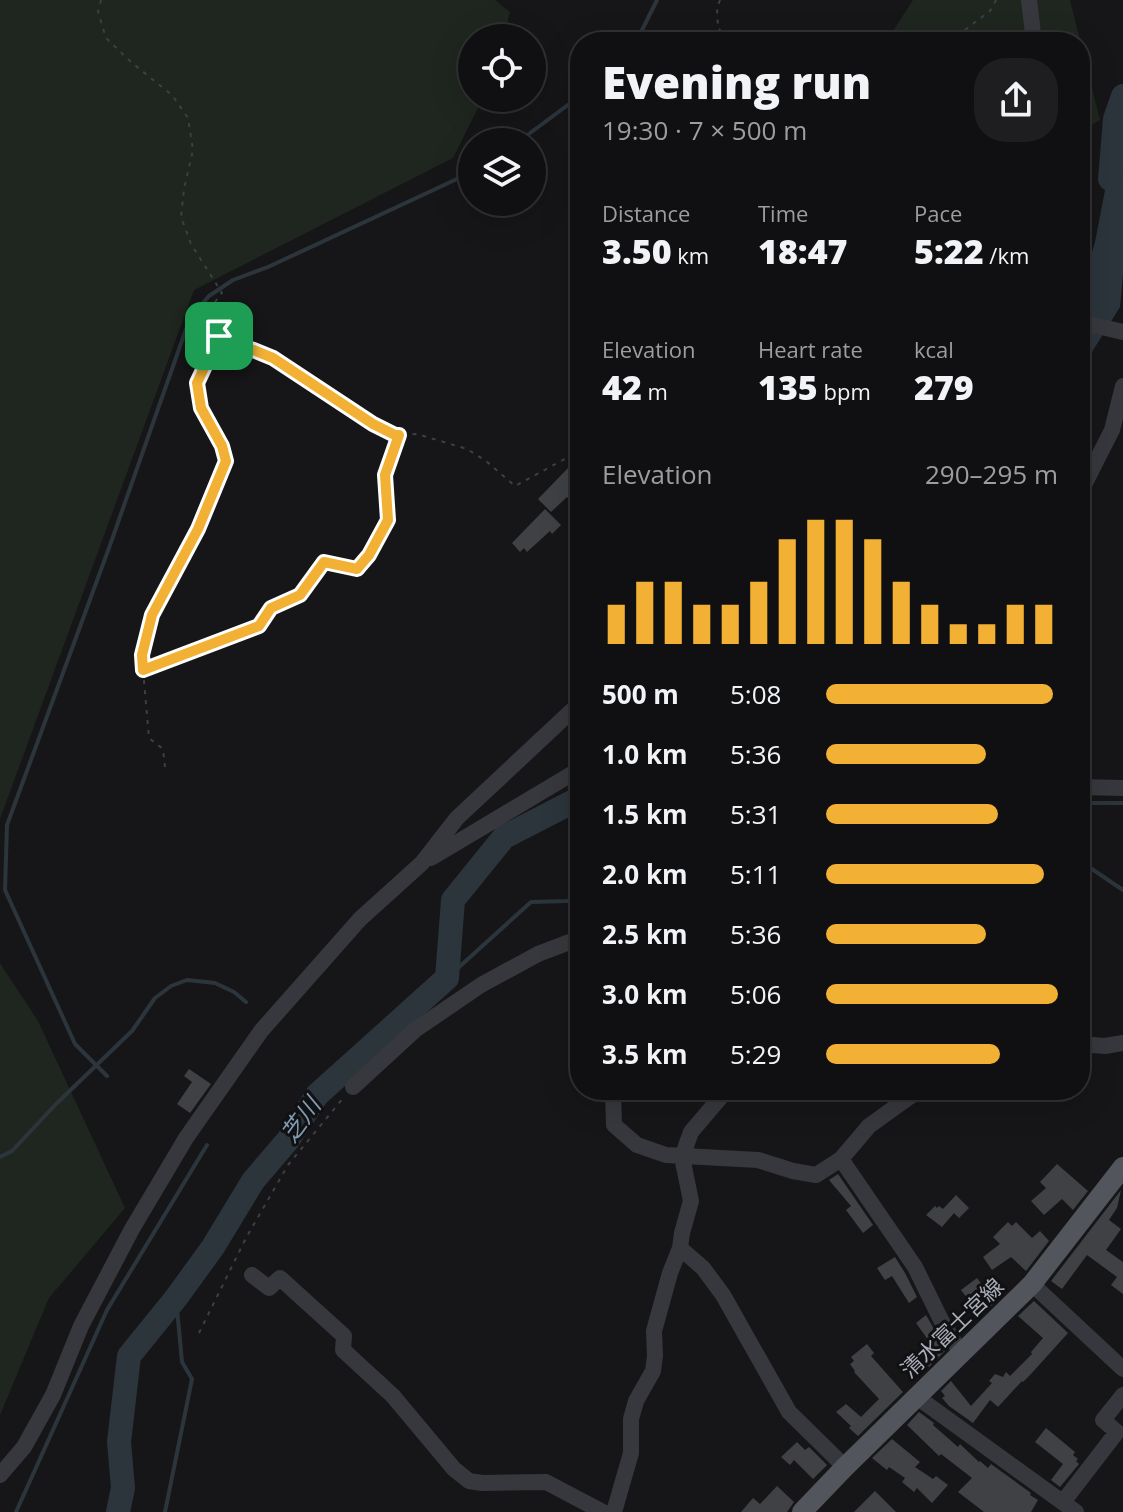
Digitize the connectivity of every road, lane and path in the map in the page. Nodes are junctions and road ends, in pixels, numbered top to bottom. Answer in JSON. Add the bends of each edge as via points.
{"nodes":[{"id":1,"x":101,"y":0,"type":"edge"},
{"id":2,"x":720,"y":0,"type":"edge"},
{"id":3,"x":996,"y":0,"type":"edge"},
{"id":4,"x":1029,"y":0,"type":"edge"},
{"id":5,"x":722,"y":32,"type":"edge"},
{"id":6,"x":962,"y":32,"type":"edge"},
{"id":7,"x":1033,"y":32,"type":"edge"},
{"id":8,"x":1090,"y":324,"type":"edge"},
{"id":9,"x":1123,"y":332,"type":"edge"},
{"id":10,"x":219,"y":336,"type":"junction"},
{"id":11,"x":1123,"y":386,"type":"edge"},
{"id":12,"x":399,"y":435,"type":"junction"},
{"id":13,"x":570,"y":456,"type":"edge"},
{"id":14,"x":1090,"y":473,"type":"edge"},
{"id":15,"x":143,"y":670,"type":"junction"},
{"id":16,"x":570,"y":712,"type":"edge"},
{"id":17,"x":165,"y":767,"type":"dead end"},
{"id":18,"x":570,"y":775,"type":"edge"},
{"id":19,"x":1090,"y":787,"type":"edge"},
{"id":20,"x":1123,"y":788,"type":"edge"},
{"id":21,"x":422,"y":863,"type":"junction"},
{"id":22,"x":570,"y":942,"type":"edge"},
{"id":23,"x":1123,"y":1043,"type":"edge"},
{"id":24,"x":1090,"y":1045,"type":"edge"},
{"id":25,"x":353,"y":1087,"type":"joint"},
{"id":26,"x":613,"y":1100,"type":"edge"},
{"id":27,"x":718,"y":1100,"type":"edge"},
{"id":28,"x":905,"y":1100,"type":"edge"},
{"id":29,"x":682,"y":1157,"type":"junction"},
{"id":30,"x":841,"y":1159,"type":"junction"},
{"id":31,"x":1123,"y":1167,"type":"edge"},
{"id":32,"x":680,"y":1248,"type":"junction"},
{"id":33,"x":252,"y":1275,"type":"dead end"},
{"id":34,"x":1032,"y":1284,"type":"junction"},
{"id":35,"x":199,"y":1333,"type":"dead end"},
{"id":36,"x":961,"y":1353,"type":"junction"},
{"id":37,"x":1123,"y":1369,"type":"edge"},
{"id":38,"x":1123,"y":1395,"type":"edge"},
{"id":39,"x":917,"y":1397,"type":"junction"},
{"id":40,"x":845,"y":1467,"type":"junction"},
{"id":41,"x":0,"y":1475,"type":"edge"},
{"id":42,"x":1069,"y":1507,"type":"edge"},
{"id":43,"x":603,"y":1512,"type":"edge"},
{"id":44,"x":614,"y":1512,"type":"edge"},
{"id":45,"x":802,"y":1512,"type":"edge"}],
"edges":[{"from":1,"to":10,"type":"path","via":[[98,12],[106,38],[172,95],[188,118],[193,150],[181,217],[191,244],[222,293],[215,302]]},
{"from":2,"to":5,"type":"path"},
{"from":3,"to":6,"type":"path"},
{"from":4,"to":7,"type":"street"},
{"from":8,"to":9,"type":"street"},
{"from":10,"to":12,"type":"path","via":[[273,358],[373,424]]},
{"from":10,"to":15,"type":"path","via":[[197,383],[201,408],[226,461],[198,529],[152,615]]},
{"from":11,"to":14,"type":"street","via":[[1112,430]]},
{"from":12,"to":13,"type":"path","via":[[417,434],[467,449],[515,486]]},
{"from":12,"to":15,"type":"path","via":[[385,475],[388,520],[357,569],[324,562],[300,595],[271,608],[259,626]]},
{"from":15,"to":17,"type":"path","via":[[149,738],[163,749]]},
{"from":16,"to":21,"type":"street","via":[[457,818]]},
{"from":18,"to":21,"type":"street"},
{"from":19,"to":20,"type":"street"},
{"from":21,"to":41,"type":"street","via":[[360,919],[261,1031],[186,1138],[81,1326],[46,1408]]},
{"from":22,"to":25,"type":"street","via":[[481,985],[415,1030]]},
{"from":23,"to":24,"type":"street"},
{"from":25,"to":35,"type":"path","via":[[288,1165]]},
{"from":26,"to":29,"type":"street","via":[[614,1125],[637,1145]]},
{"from":27,"to":29,"type":"street","via":[[691,1132]]},
{"from":28,"to":30,"type":"street","via":[[869,1126]]},
{"from":29,"to":30,"type":"street","via":[[758,1160],[816,1175]]},
{"from":29,"to":32,"type":"street","via":[[691,1201]]},
{"from":30,"to":36,"type":"street","via":[[915,1267]]},
{"from":31,"to":34,"type":"main road","name":"清水富士宮線"},
{"from":32,"to":40,"type":"street","via":[[723,1295],[789,1412]]},
{"from":32,"to":44,"type":"street","via":[[654,1331],[653,1371],[631,1419],[631,1453]]},
{"from":33,"to":43,"type":"street","via":[[269,1288],[280,1278],[344,1336],[343,1350],[393,1396],[469,1481],[546,1482]]},
{"from":34,"to":36,"type":"main road","name":"清水富士宮線"},
{"from":34,"to":37,"type":"street"},
{"from":36,"to":39,"type":"main road","name":"清水富士宮線"},
{"from":38,"to":42,"type":"street","via":[[1103,1420],[1117,1432]]},
{"from":39,"to":40,"type":"main road","name":"清水富士宮線"},
{"from":39,"to":42,"type":"street"},
{"from":40,"to":45,"type":"main road","name":"清水富士宮線"}]}
